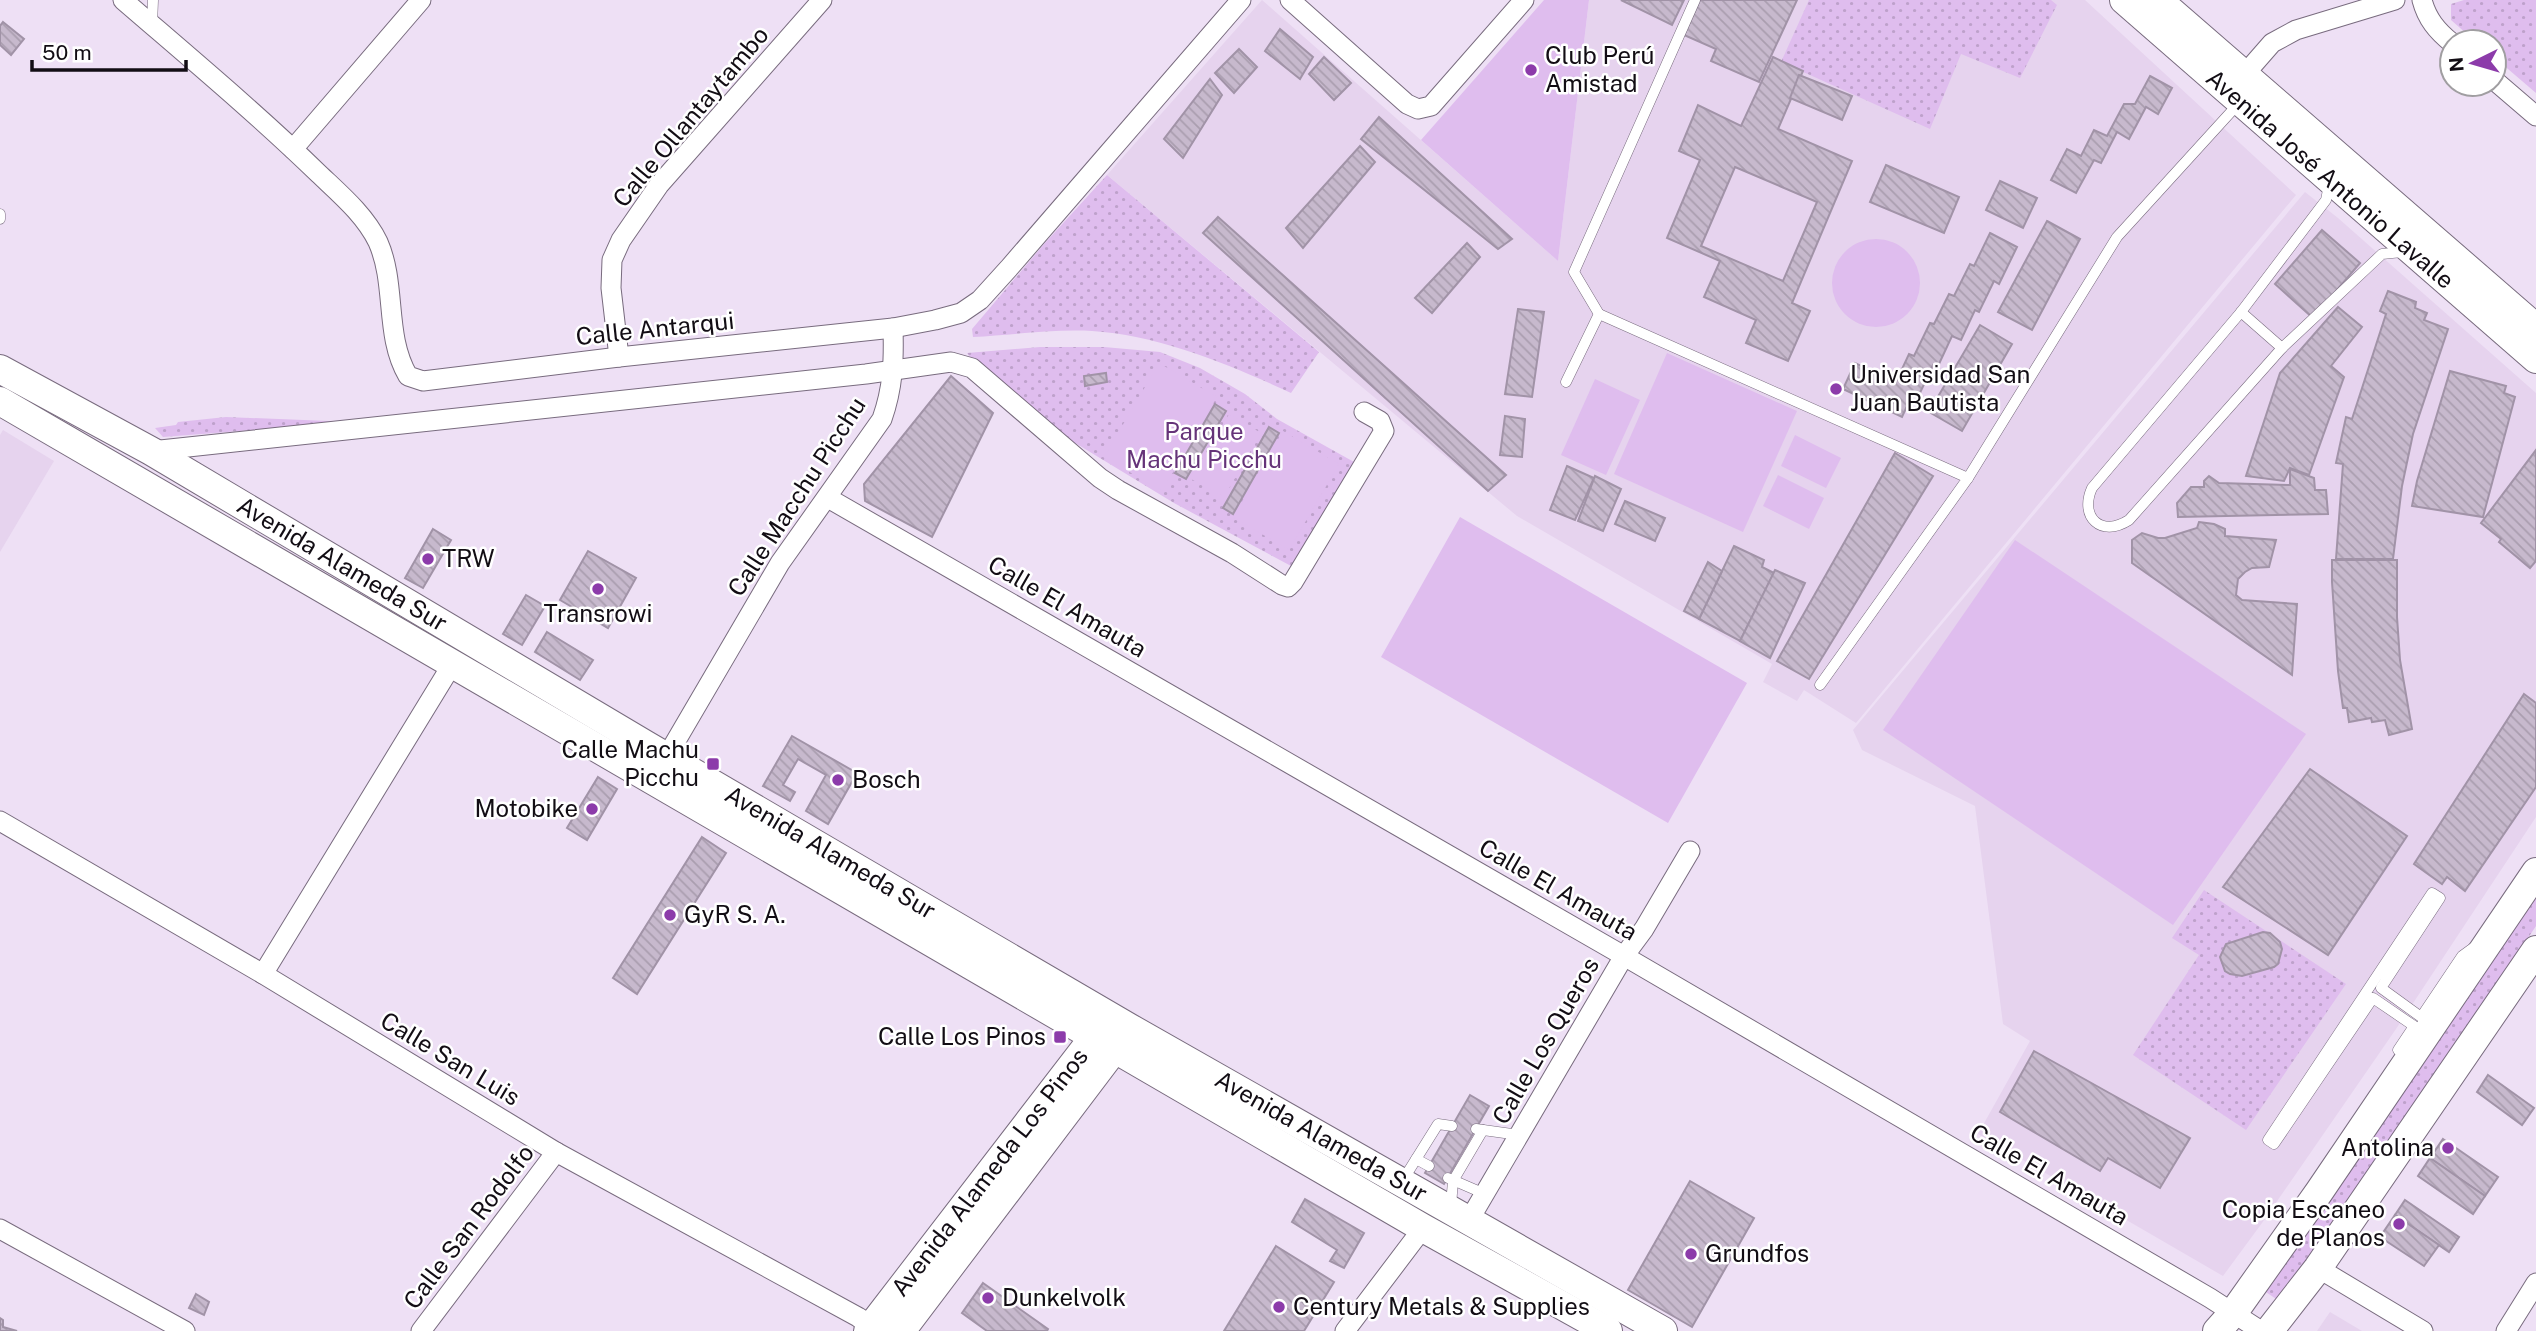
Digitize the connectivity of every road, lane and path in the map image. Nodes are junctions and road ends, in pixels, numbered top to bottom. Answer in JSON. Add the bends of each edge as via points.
{"nodes":[{"id":1,"x":123,"y":0,"type":"edge"},
{"id":2,"x":153,"y":0,"type":"edge"},
{"id":3,"x":421,"y":0,"type":"edge"},
{"id":4,"x":822,"y":0,"type":"edge"},
{"id":5,"x":1241,"y":0,"type":"edge"},
{"id":6,"x":1290,"y":0,"type":"edge"},
{"id":7,"x":1524,"y":0,"type":"edge"},
{"id":8,"x":1695,"y":0,"type":"edge"},
{"id":9,"x":2124,"y":0,"type":"edge"},
{"id":10,"x":2158,"y":0,"type":"edge"},
{"id":11,"x":2395,"y":0,"type":"edge"},
{"id":12,"x":2422,"y":0,"type":"edge"},
{"id":13,"x":152,"y":25,"type":"junction"},
{"id":14,"x":2438,"y":31,"type":"edge"},
{"id":15,"x":2238,"y":89,"type":"junction"},
{"id":16,"x":2508,"y":91,"type":"edge"},
{"id":17,"x":2536,"y":116,"type":"edge"},
{"id":18,"x":293,"y":149,"type":"junction"},
{"id":19,"x":2320,"y":171,"type":"junction"},
{"id":20,"x":2415,"y":254,"type":"junction"},
{"id":21,"x":2241,"y":312,"type":"junction"},
{"id":22,"x":1599,"y":314,"type":"junction"},
{"id":23,"x":893,"y":328,"type":"junction"},
{"id":24,"x":2536,"y":328,"type":"edge"},
{"id":25,"x":2282,"y":348,"type":"junction"},
{"id":26,"x":619,"y":357,"type":"junction"},
{"id":27,"x":2536,"y":359,"type":"edge"},
{"id":28,"x":0,"y":369,"type":"edge"},
{"id":29,"x":894,"y":369,"type":"junction"},
{"id":30,"x":1566,"y":382,"type":"dead end"},
{"id":31,"x":0,"y":401,"type":"edge"},
{"id":32,"x":1364,"y":412,"type":"dead end"},
{"id":33,"x":150,"y":451,"type":"junction"},
{"id":34,"x":1968,"y":478,"type":"junction"},
{"id":35,"x":828,"y":498,"type":"junction"},
{"id":36,"x":453,"y":663,"type":"junction"},
{"id":37,"x":1820,"y":685,"type":"dead end"},
{"id":38,"x":660,"y":769,"type":"junction"},
{"id":39,"x":0,"y":821,"type":"edge"},
{"id":40,"x":1690,"y":851,"type":"dead end"},
{"id":41,"x":2536,"y":872,"type":"edge"},
{"id":42,"x":2494,"y":934,"type":"junction"},
{"id":43,"x":2536,"y":950,"type":"edge"},
{"id":44,"x":1624,"y":956,"type":"junction"},
{"id":45,"x":262,"y":974,"type":"junction"},
{"id":46,"x":1113,"y":1033,"type":"junction"},
{"id":47,"x":2394,"y":1056,"type":"dead end"},
{"id":48,"x":2368,"y":1098,"type":"dead end"},
{"id":49,"x":1452,"y":1126,"type":"dead end"},
{"id":50,"x":1519,"y":1135,"type":"junction"},
{"id":51,"x":2356,"y":1138,"type":"junction"},
{"id":52,"x":556,"y":1152,"type":"junction"},
{"id":53,"x":1416,"y":1159,"type":"junction"},
{"id":54,"x":1429,"y":1166,"type":"dead end"},
{"id":55,"x":1450,"y":1179,"type":"junction"},
{"id":56,"x":1401,"y":1184,"type":"junction"},
{"id":57,"x":1485,"y":1194,"type":"junction"},
{"id":58,"x":1459,"y":1217,"type":"junction"},
{"id":59,"x":1423,"y":1228,"type":"junction"},
{"id":60,"x":0,"y":1229,"type":"edge"},
{"id":61,"x":2318,"y":1268,"type":"junction"},
{"id":62,"x":2536,"y":1283,"type":"edge"},
{"id":63,"x":2225,"y":1322,"type":"edge"},
{"id":64,"x":873,"y":1330,"type":"edge"},
{"id":65,"x":185,"y":1331,"type":"edge"},
{"id":66,"x":421,"y":1331,"type":"edge"},
{"id":67,"x":901,"y":1331,"type":"edge"},
{"id":68,"x":1345,"y":1331,"type":"edge"},
{"id":69,"x":1608,"y":1331,"type":"edge"},
{"id":70,"x":1663,"y":1331,"type":"edge"},
{"id":71,"x":2261,"y":1331,"type":"edge"},
{"id":72,"x":2269,"y":1331,"type":"edge"},
{"id":73,"x":2423,"y":1331,"type":"edge"},
{"id":74,"x":2506,"y":1331,"type":"edge"}],
"edges":[{"from":1,"to":13,"type":"street"},
{"from":2,"to":13,"type":"lane"},
{"from":3,"to":18,"type":"street"},
{"from":4,"to":26,"type":"street","name":"Calle Ollantaytambo","via":[[659,185],[621,240],[612,260],[611,288]]},
{"from":5,"to":23,"type":"street","via":[[980,300],[961,313]]},
{"from":6,"to":7,"type":"street","via":[[1407,104],[1419,108],[1431,106]]},
{"from":8,"to":22,"type":"lane","via":[[1574,272]]},
{"from":9,"to":15,"type":"main road","name":"Avenida José Antonio Lavalle"},
{"from":10,"to":15,"type":"main road","name":"Avenida José Antonio Lavalle"},
{"from":11,"to":15,"type":"street","via":[[2296,30],[2272,43]]},
{"from":12,"to":14,"type":"street"},
{"from":13,"to":18,"type":"street"},
{"from":15,"to":19,"type":"main road","name":"Avenida José Antonio Lavalle"},
{"from":15,"to":24,"type":"main road","name":"Avenida José Antonio Lavalle"},
{"from":15,"to":34,"type":"lane","via":[[2117,237]]},
{"from":16,"to":17,"type":"street"},
{"from":18,"to":26,"type":"street","name":"Calle Antarqui","via":[[359,214],[377,241],[387,269],[398,360],[408,376],[423,381]]},
{"from":19,"to":20,"type":"main road","name":"Avenida José Antonio Lavalle"},
{"from":19,"to":21,"type":"lane","via":[[2328,190],[2326,200]]},
{"from":20,"to":25,"type":"lane","via":[[2382,254]]},
{"from":20,"to":27,"type":"main road","name":"Avenida José Antonio Lavalle"},
{"from":21,"to":25,"type":"lane"},
{"from":21,"to":25,"type":"lane","via":[[2092,488],[2087,508],[2098,525],[2109,528],[2129,520]]},
{"from":22,"to":30,"type":"lane"},
{"from":22,"to":34,"type":"lane"},
{"from":23,"to":26,"type":"street","name":"Calle Antarqui"},
{"from":23,"to":29,"type":"street","name":"Calle Macchu Picchu"},
{"from":28,"to":33,"type":"main road","name":"Avenida Alameda Sur"},
{"from":29,"to":32,"type":"street","via":[[951,362],[972,368],[1100,478],[1288,587],[1384,431],[1380,421]]},
{"from":29,"to":33,"type":"street"},
{"from":29,"to":35,"type":"street","name":"Calle Macchu Picchu","via":[[882,419]]},
{"from":31,"to":36,"type":"main road","name":"Avenida Alameda Sur"},
{"from":33,"to":38,"type":"main road","name":"Avenida Alameda Sur"},
{"from":34,"to":37,"type":"lane"},
{"from":35,"to":38,"type":"street","name":"Calle Macchu Picchu","via":[[780,563]]},
{"from":35,"to":44,"type":"street","name":"Calle El Amauta"},
{"from":36,"to":38,"type":"main road","name":"Avenida Alameda Sur"},
{"from":36,"to":45,"type":"street"},
{"from":38,"to":46,"type":"main road","name":"Avenida Alameda Sur"},
{"from":39,"to":45,"type":"street","name":"Calle San Luis"},
{"from":40,"to":44,"type":"street","name":"Calle Los Queros"},
{"from":41,"to":42,"type":"main road"},
{"from":42,"to":47,"type":"lane","via":[[2462,956],[2421,1017],[2381,987],[2440,898],[2432,893],[2268,1140],[2273,1144],[2373,998],[2414,1026]]},
{"from":42,"to":51,"type":"main road"},
{"from":43,"to":61,"type":"main road"},
{"from":44,"to":50,"type":"street","name":"Calle Los Queros"},
{"from":44,"to":63,"type":"street","name":"Calle El Amauta"},
{"from":45,"to":52,"type":"street","name":"Calle San Luis"},
{"from":46,"to":56,"type":"main road","name":"Avenida Alameda Sur"},
{"from":46,"to":59,"type":"main road","name":"Avenida Alameda Sur"},
{"from":46,"to":64,"type":"main road","name":"Avenida Alameda Los Pinos"},
{"from":46,"to":67,"type":"main road","name":"Avenida Alameda Los Pinos"},
{"from":48,"to":51,"type":"lane"},
{"from":49,"to":53,"type":"lane","via":[[1438,1124]]},
{"from":50,"to":55,"type":"lane","via":[[1480,1130]]},
{"from":50,"to":57,"type":"street","name":"Calle Los Queros"},
{"from":51,"to":63,"type":"main road"},
{"from":52,"to":64,"type":"street","name":"Calle San Luis","via":[[858,1317]]},
{"from":52,"to":66,"type":"street","name":"Calle San Rodolfo"},
{"from":53,"to":54,"type":"lane"},
{"from":53,"to":56,"type":"lane"},
{"from":55,"to":57,"type":"lane"},
{"from":55,"to":58,"type":"lane"},
{"from":56,"to":58,"type":"main road","name":"Avenida Alameda Sur"},
{"from":57,"to":58,"type":"street","name":"Calle Los Queros"},
{"from":58,"to":70,"type":"main road","name":"Avenida Alameda Sur"},
{"from":59,"to":68,"type":"street"},
{"from":59,"to":69,"type":"main road","name":"Avenida Alameda Sur"},
{"from":60,"to":65,"type":"street"},
{"from":61,"to":72,"type":"main road"},
{"from":61,"to":73,"type":"street"},
{"from":62,"to":74,"type":"street"},
{"from":63,"to":71,"type":"street","name":"Calle El Amauta"}]}
